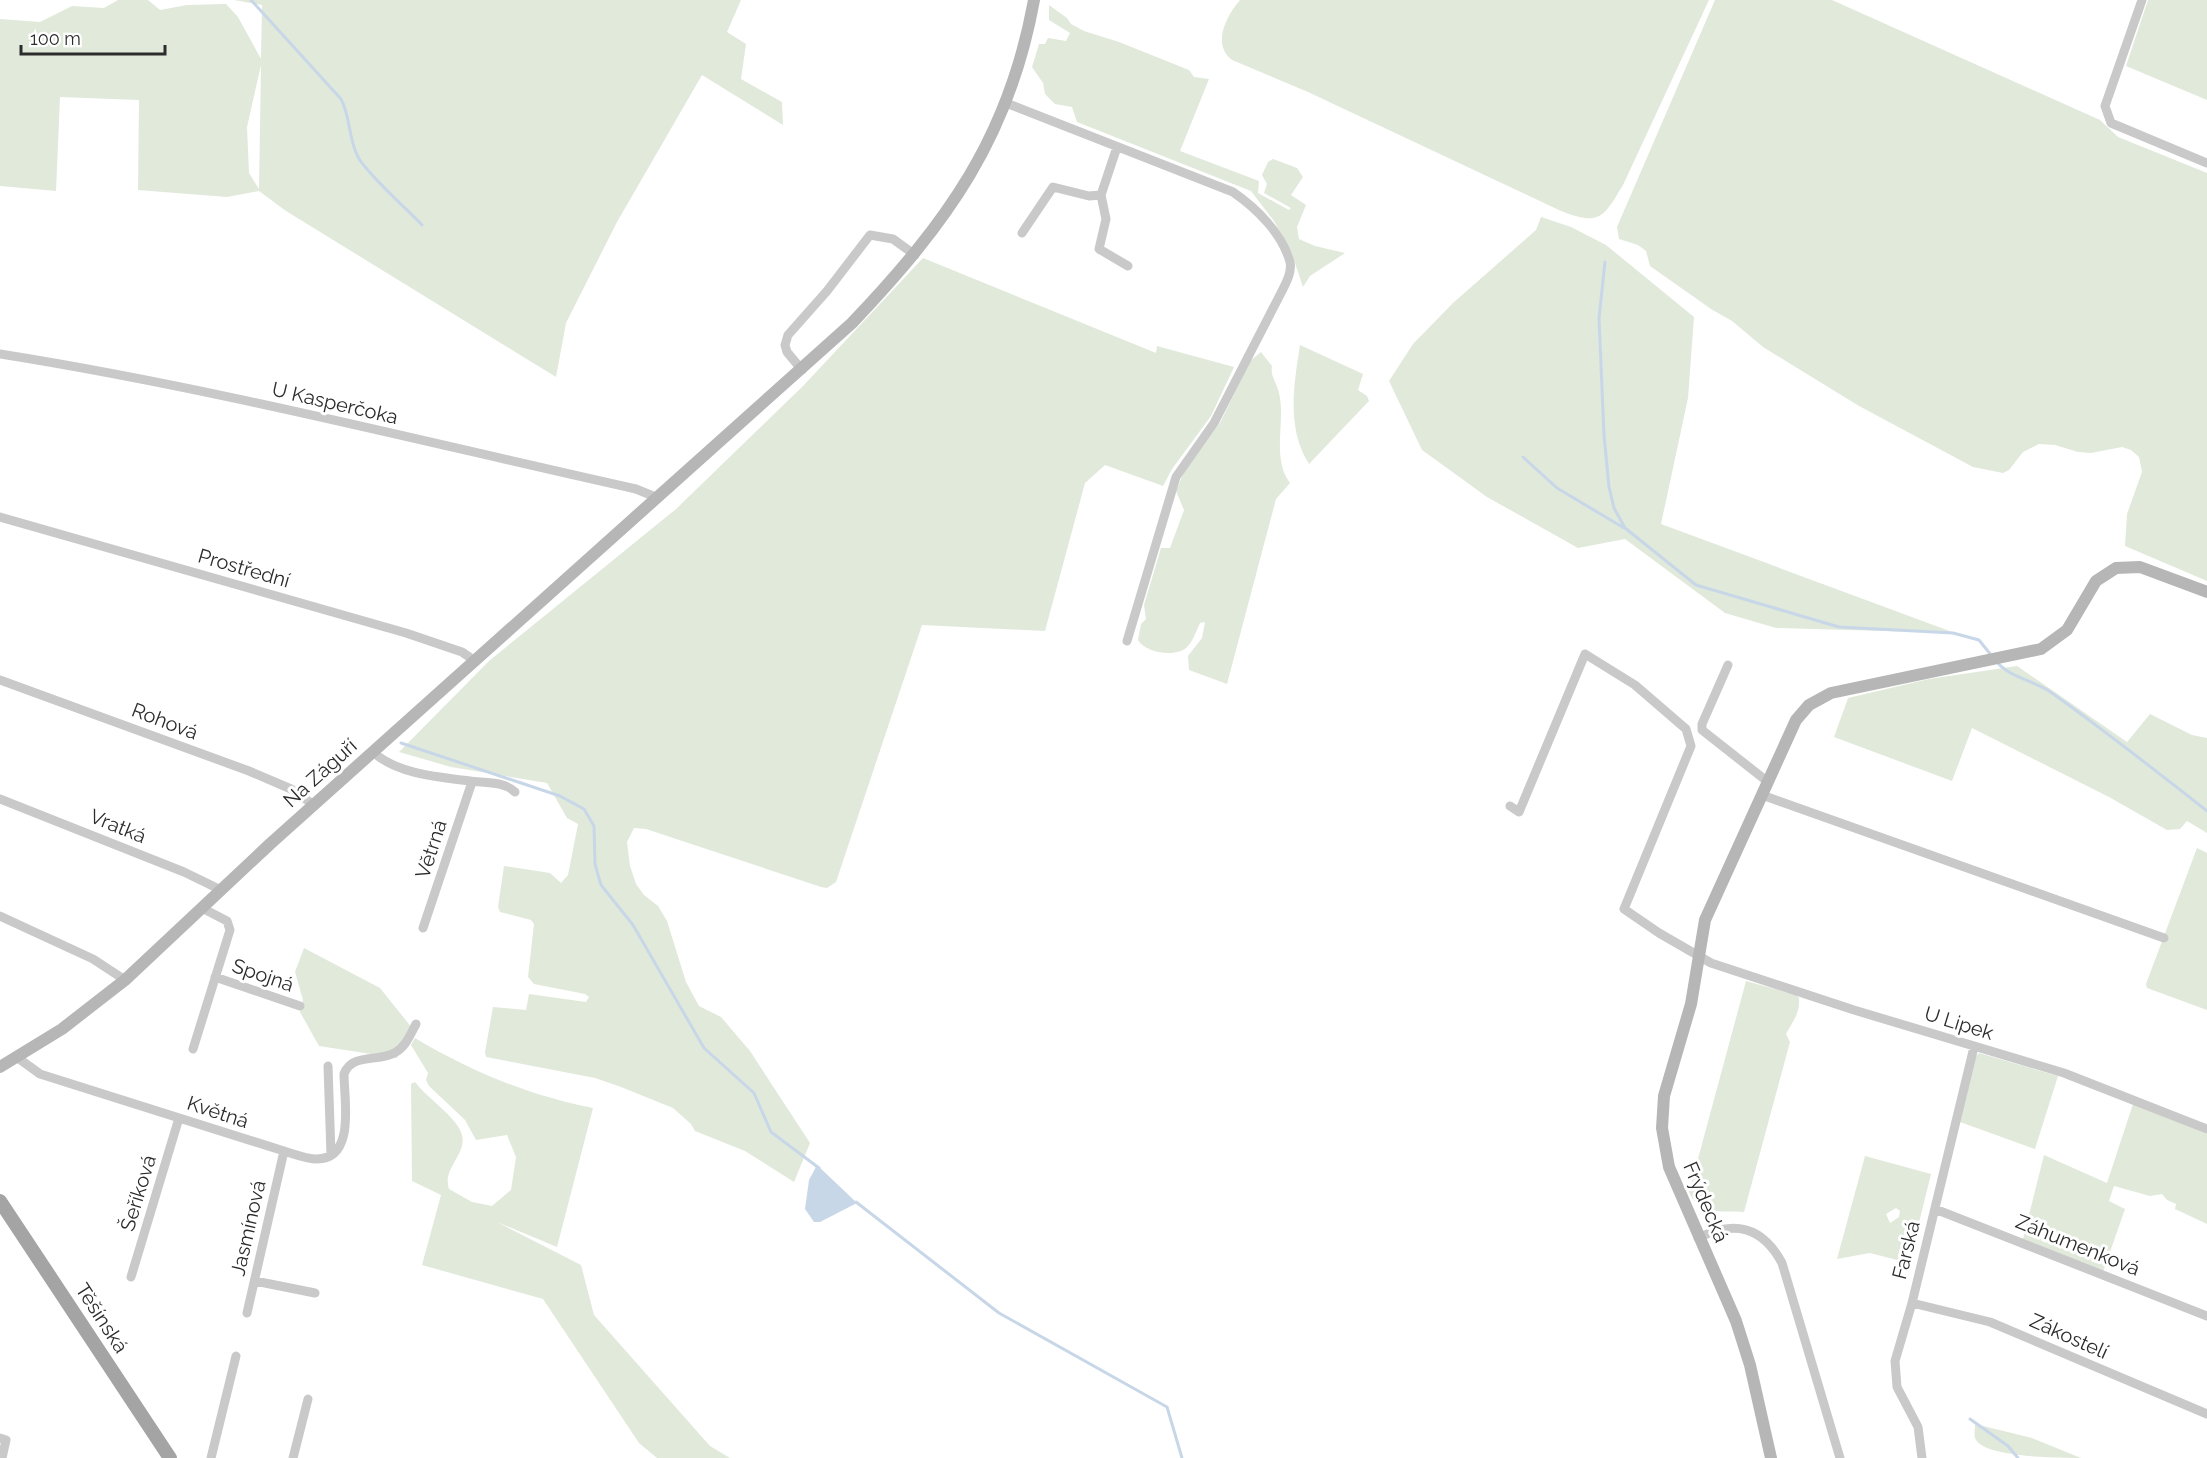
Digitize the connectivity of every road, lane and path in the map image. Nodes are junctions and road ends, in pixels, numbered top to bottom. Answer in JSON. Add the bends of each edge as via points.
{"nodes":[{"id":1,"x":1034,"y":0,"type":"edge"},
{"id":2,"x":2142,"y":0,"type":"edge"},
{"id":3,"x":1006,"y":104,"type":"junction"},
{"id":4,"x":1117,"y":147,"type":"junction"},
{"id":5,"x":2207,"y":164,"type":"edge"},
{"id":6,"x":1101,"y":195,"type":"junction"},
{"id":7,"x":1022,"y":233,"type":"dead end"},
{"id":8,"x":915,"y":255,"type":"junction"},
{"id":9,"x":1128,"y":266,"type":"dead end"},
{"id":10,"x":0,"y":354,"type":"edge"},
{"id":11,"x":802,"y":370,"type":"junction"},
{"id":12,"x":658,"y":498,"type":"junction"},
{"id":13,"x":0,"y":517,"type":"edge"},
{"id":14,"x":2207,"y":592,"type":"edge"},
{"id":15,"x":1127,"y":641,"type":"dead end"},
{"id":16,"x":475,"y":661,"type":"junction"},
{"id":17,"x":1728,"y":665,"type":"dead end"},
{"id":18,"x":0,"y":680,"type":"edge"},
{"id":19,"x":373,"y":752,"type":"junction"},
{"id":20,"x":472,"y":782,"type":"junction"},
{"id":21,"x":1768,"y":782,"type":"junction"},
{"id":22,"x":515,"y":792,"type":"dead end"},
{"id":23,"x":1762,"y":795,"type":"junction"},
{"id":24,"x":0,"y":799,"type":"edge"},
{"id":25,"x":314,"y":805,"type":"junction"},
{"id":26,"x":1510,"y":806,"type":"dead end"},
{"id":27,"x":221,"y":890,"type":"junction"},
{"id":28,"x":202,"y":908,"type":"junction"},
{"id":29,"x":0,"y":915,"type":"edge"},
{"id":30,"x":423,"y":928,"type":"dead end"},
{"id":31,"x":2164,"y":938,"type":"dead end"},
{"id":32,"x":1699,"y":956,"type":"junction"},
{"id":33,"x":215,"y":977,"type":"junction"},
{"id":34,"x":125,"y":980,"type":"junction"},
{"id":35,"x":300,"y":1006,"type":"dead end"},
{"id":36,"x":416,"y":1024,"type":"dead end"},
{"id":37,"x":1974,"y":1047,"type":"junction"},
{"id":38,"x":193,"y":1049,"type":"dead end"},
{"id":39,"x":18,"y":1058,"type":"junction"},
{"id":40,"x":328,"y":1066,"type":"dead end"},
{"id":41,"x":0,"y":1068,"type":"edge"},
{"id":42,"x":180,"y":1118,"type":"junction"},
{"id":43,"x":2207,"y":1129,"type":"edge"},
{"id":44,"x":284,"y":1151,"type":"junction"},
{"id":45,"x":331,"y":1155,"type":"junction"},
{"id":46,"x":0,"y":1201,"type":"edge"},
{"id":47,"x":1935,"y":1209,"type":"junction"},
{"id":48,"x":1698,"y":1238,"type":"junction"},
{"id":49,"x":131,"y":1277,"type":"dead end"},
{"id":50,"x":255,"y":1281,"type":"junction"},
{"id":51,"x":315,"y":1293,"type":"dead end"},
{"id":52,"x":1912,"y":1303,"type":"junction"},
{"id":53,"x":247,"y":1313,"type":"dead end"},
{"id":54,"x":2207,"y":1316,"type":"edge"},
{"id":55,"x":236,"y":1356,"type":"dead end"},
{"id":56,"x":308,"y":1399,"type":"dead end"},
{"id":57,"x":2207,"y":1414,"type":"edge"},
{"id":58,"x":0,"y":1438,"type":"edge"},
{"id":59,"x":2,"y":1458,"type":"edge"},
{"id":60,"x":170,"y":1458,"type":"edge"},
{"id":61,"x":211,"y":1458,"type":"edge"},
{"id":62,"x":293,"y":1458,"type":"edge"},
{"id":63,"x":1771,"y":1458,"type":"edge"},
{"id":64,"x":1840,"y":1458,"type":"edge"},
{"id":65,"x":1922,"y":1458,"type":"edge"}],
"edges":[{"from":1,"to":3,"type":"street","name":"Na Záguří"},
{"from":2,"to":5,"type":"street","via":[[2105,106],[2106,115],[2111,123]]},
{"from":3,"to":4,"type":"street"},
{"from":3,"to":8,"type":"street","name":"Na Záguří","via":[[967,183]]},
{"from":4,"to":6,"type":"street"},
{"from":4,"to":15,"type":"street","via":[[1233,192],[1273,229],[1290,263],[1283,289],[1214,423],[1176,477]]},
{"from":6,"to":7,"type":"street","via":[[1053,187]]},
{"from":6,"to":9,"type":"street","via":[[1106,219],[1099,249]]},
{"from":8,"to":11,"type":"street","name":"Na Záguří"},
{"from":8,"to":11,"type":"street","via":[[893,239],[870,235],[788,335],[787,352]]},
{"from":10,"to":12,"type":"street","name":"U Kasperčoka","via":[[262,405],[636,489]]},
{"from":11,"to":12,"type":"street","name":"Na Záguří"},
{"from":12,"to":16,"type":"street","name":"Na Záguří"},
{"from":13,"to":16,"type":"street","name":"Prostřední","via":[[406,633],[462,652]]},
{"from":14,"to":21,"type":"street","name":"Frýdecká","via":[[2140,567],[2116,568],[2096,581],[2061,636],[2041,648],[1842,690],[1815,702],[1796,720]]},
{"from":16,"to":19,"type":"street","name":"Na Záguří"},
{"from":17,"to":21,"type":"street","via":[[1701,724],[1702,730]]},
{"from":18,"to":25,"type":"street","name":"Rohová","via":[[249,771],[291,789]]},
{"from":19,"to":20,"type":"street","via":[[398,767]]},
{"from":19,"to":25,"type":"street","name":"Na Záguří"},
{"from":20,"to":22,"type":"street","via":[[495,784]]},
{"from":20,"to":30,"type":"street","name":"Větrná"},
{"from":21,"to":23,"type":"street","name":"Frýdecká"},
{"from":23,"to":31,"type":"street"},
{"from":23,"to":32,"type":"street","name":"Frýdecká","via":[[1706,920]]},
{"from":24,"to":27,"type":"street","name":"Vratká"},
{"from":25,"to":27,"type":"street","name":"Na Záguří"},
{"from":26,"to":32,"type":"street","name":"U Lipek","via":[[1522,814],[1585,654],[1635,685],[1686,729],[1691,746],[1624,909]]},
{"from":27,"to":28,"type":"street","name":"Na Záguří"},
{"from":28,"to":33,"type":"street","name":"Spojná","via":[[227,921],[230,930]]},
{"from":28,"to":34,"type":"street","name":"Na Záguří"},
{"from":29,"to":34,"type":"street","via":[[85,955]]},
{"from":32,"to":37,"type":"street","name":"U Lipek"},
{"from":32,"to":48,"type":"street","name":"Frýdecká","via":[[1691,1004],[1667,1081],[1662,1128],[1669,1167]]},
{"from":33,"to":35,"type":"street","name":"Spojná"},
{"from":33,"to":38,"type":"street","name":"Spojná"},
{"from":34,"to":39,"type":"street","name":"Na Záguří"},
{"from":36,"to":45,"type":"street","via":[[396,1052],[348,1066],[344,1074],[344,1136]]},
{"from":37,"to":43,"type":"street","name":"U Lipek","via":[[2076,1077]]},
{"from":37,"to":47,"type":"street","name":"Farská"},
{"from":39,"to":41,"type":"street","name":"Na Záguří"},
{"from":39,"to":42,"type":"street","name":"Květná","via":[[40,1074]]},
{"from":40,"to":45,"type":"street"},
{"from":42,"to":44,"type":"street","name":"Květná"},
{"from":42,"to":49,"type":"street","name":"Šeříková"},
{"from":44,"to":45,"type":"street","name":"Květná","via":[[318,1159]]},
{"from":44,"to":50,"type":"street","name":"Jasmínová"},
{"from":46,"to":60,"type":"main road","name":"Těšínská"},
{"from":47,"to":52,"type":"street","name":"Farská"},
{"from":47,"to":54,"type":"street","name":"Záhumenková"},
{"from":48,"to":63,"type":"street","name":"Frýdecká","via":[[1747,1354]]},
{"from":48,"to":64,"type":"street","via":[[1718,1228],[1737,1227],[1757,1235],[1776,1252]]},
{"from":50,"to":51,"type":"street"},
{"from":50,"to":53,"type":"street","name":"Jasmínová"},
{"from":52,"to":57,"type":"street","name":"Zákostelí","via":[[1990,1322]]},
{"from":52,"to":65,"type":"street","name":"Farská","via":[[1894,1370],[1900,1396],[1918,1427]]},
{"from":55,"to":61,"type":"street"},
{"from":56,"to":62,"type":"street"},
{"from":58,"to":59,"type":"street","via":[[6,1440]]}]}
